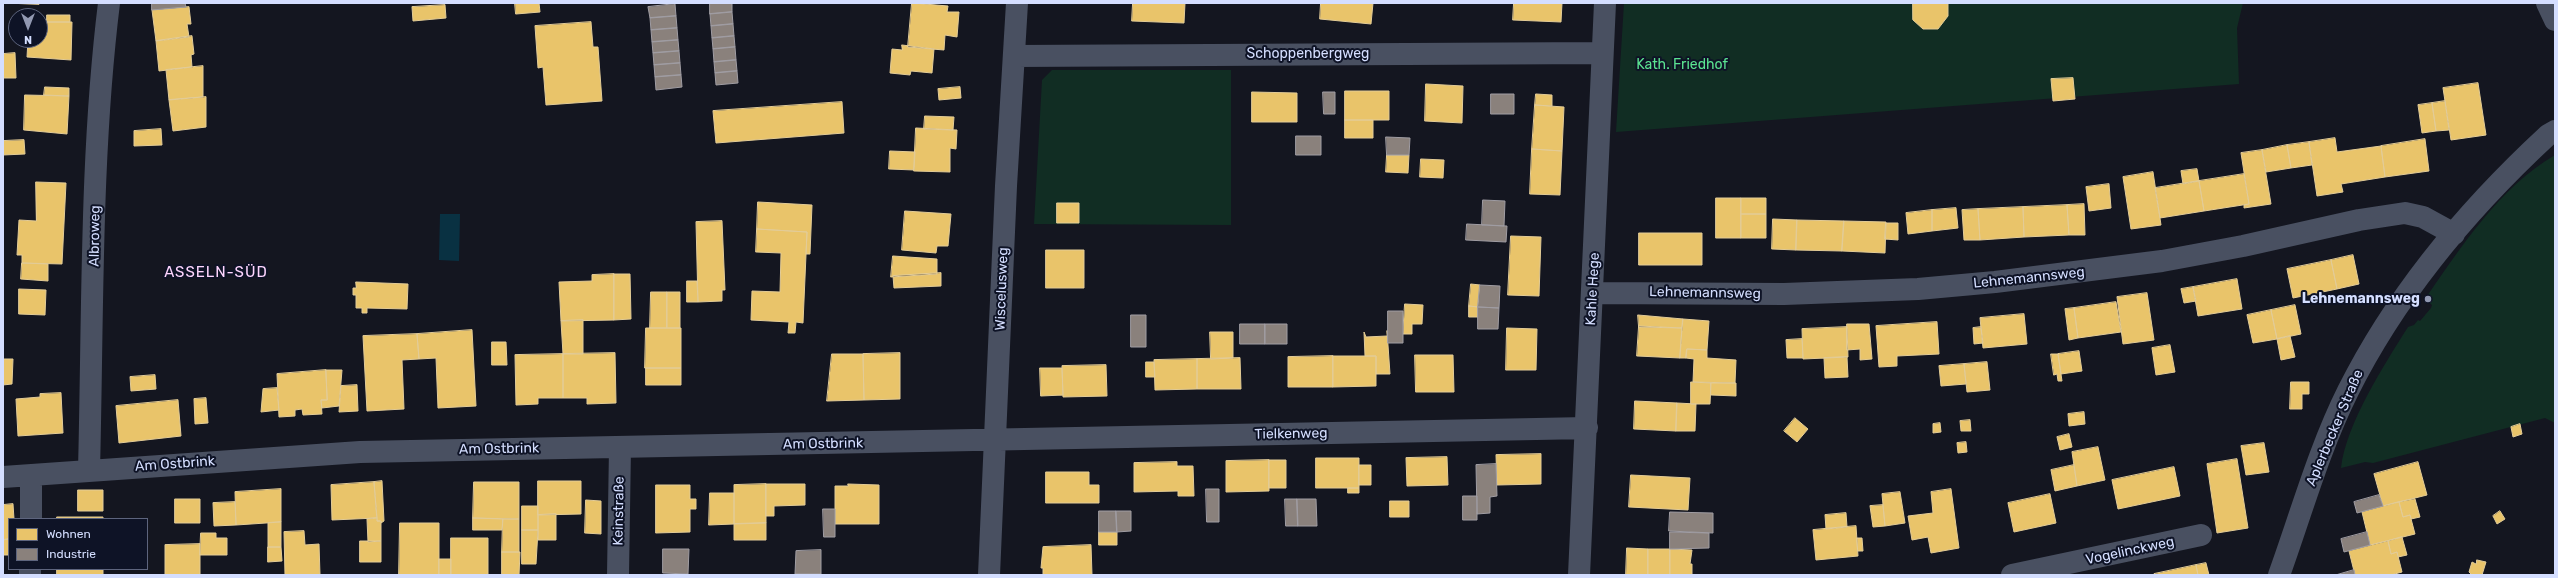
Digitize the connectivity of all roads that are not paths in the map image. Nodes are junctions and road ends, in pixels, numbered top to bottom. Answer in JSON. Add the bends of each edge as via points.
{"nodes":[{"id":1,"x":109,"y":3,"type":"edge"},
{"id":2,"x":1017,"y":3,"type":"edge"},
{"id":3,"x":1605,"y":3,"type":"edge"},
{"id":4,"x":2547,"y":3,"type":"edge"},
{"id":5,"x":2555,"y":20,"type":"edge"},
{"id":6,"x":1602,"y":53,"type":"junction"},
{"id":7,"x":1014,"y":56,"type":"junction"},
{"id":8,"x":2555,"y":131,"type":"edge"},
{"id":9,"x":2454,"y":234,"type":"junction"},
{"id":10,"x":1593,"y":293,"type":"junction"},
{"id":11,"x":1587,"y":428,"type":"junction"},
{"id":12,"x":995,"y":440,"type":"junction"},
{"id":13,"x":620,"y":447,"type":"junction"},
{"id":14,"x":89,"y":470,"type":"junction"},
{"id":15,"x":31,"y":475,"type":"junction"},
{"id":16,"x":3,"y":477,"type":"edge"},
{"id":17,"x":30,"y":518,"type":"edge"},
{"id":18,"x":2201,"y":535,"type":"dead end"},
{"id":19,"x":618,"y":575,"type":"edge"},
{"id":20,"x":989,"y":575,"type":"edge"},
{"id":21,"x":1580,"y":575,"type":"edge"},
{"id":22,"x":2012,"y":575,"type":"edge"},
{"id":23,"x":2279,"y":575,"type":"edge"}],
"edges":[{"from":1,"to":14,"type":"street","name":"Albroweg","via":[[101,69],[97,145]]},
{"from":2,"to":7,"type":"street","name":"Wiscelusweg"},
{"from":3,"to":6,"type":"street","name":"Kahle Hege"},
{"from":4,"to":5,"type":"street"},
{"from":6,"to":7,"type":"street","name":"Schoppenbergweg"},
{"from":6,"to":10,"type":"street","name":"Kahle Hege"},
{"from":7,"to":12,"type":"street","name":"Wiscelusweg"},
{"from":8,"to":9,"type":"street","name":"Aplerbecker Straße","via":[[2503,177]]},
{"from":9,"to":10,"type":"street","name":"Lehnemannsweg","via":[[2423,217],[2405,214],[2373,217],[2243,246],[2162,260],[1995,282],[1918,289],[1784,294]]},
{"from":9,"to":23,"type":"street","name":"Aplerbecker Straße","via":[[2381,331],[2360,368],[2322,452]]},
{"from":10,"to":11,"type":"street","name":"Kahle Hege"},
{"from":11,"to":12,"type":"street","name":"Tielkenweg"},
{"from":11,"to":21,"type":"street","name":"Kahle Hege"},
{"from":12,"to":13,"type":"street","name":"Am Ostbrink"},
{"from":12,"to":20,"type":"street","name":"Wiscelusweg"},
{"from":13,"to":14,"type":"street","name":"Am Ostbrink","via":[[360,452]]},
{"from":13,"to":19,"type":"street","name":"Keinstraße"},
{"from":14,"to":15,"type":"street","name":"Am Ostbrink"},
{"from":15,"to":16,"type":"street","name":"Am Ostbrink"},
{"from":15,"to":17,"type":"street"},
{"from":18,"to":22,"type":"street","name":"Vogelinckweg"}]}
